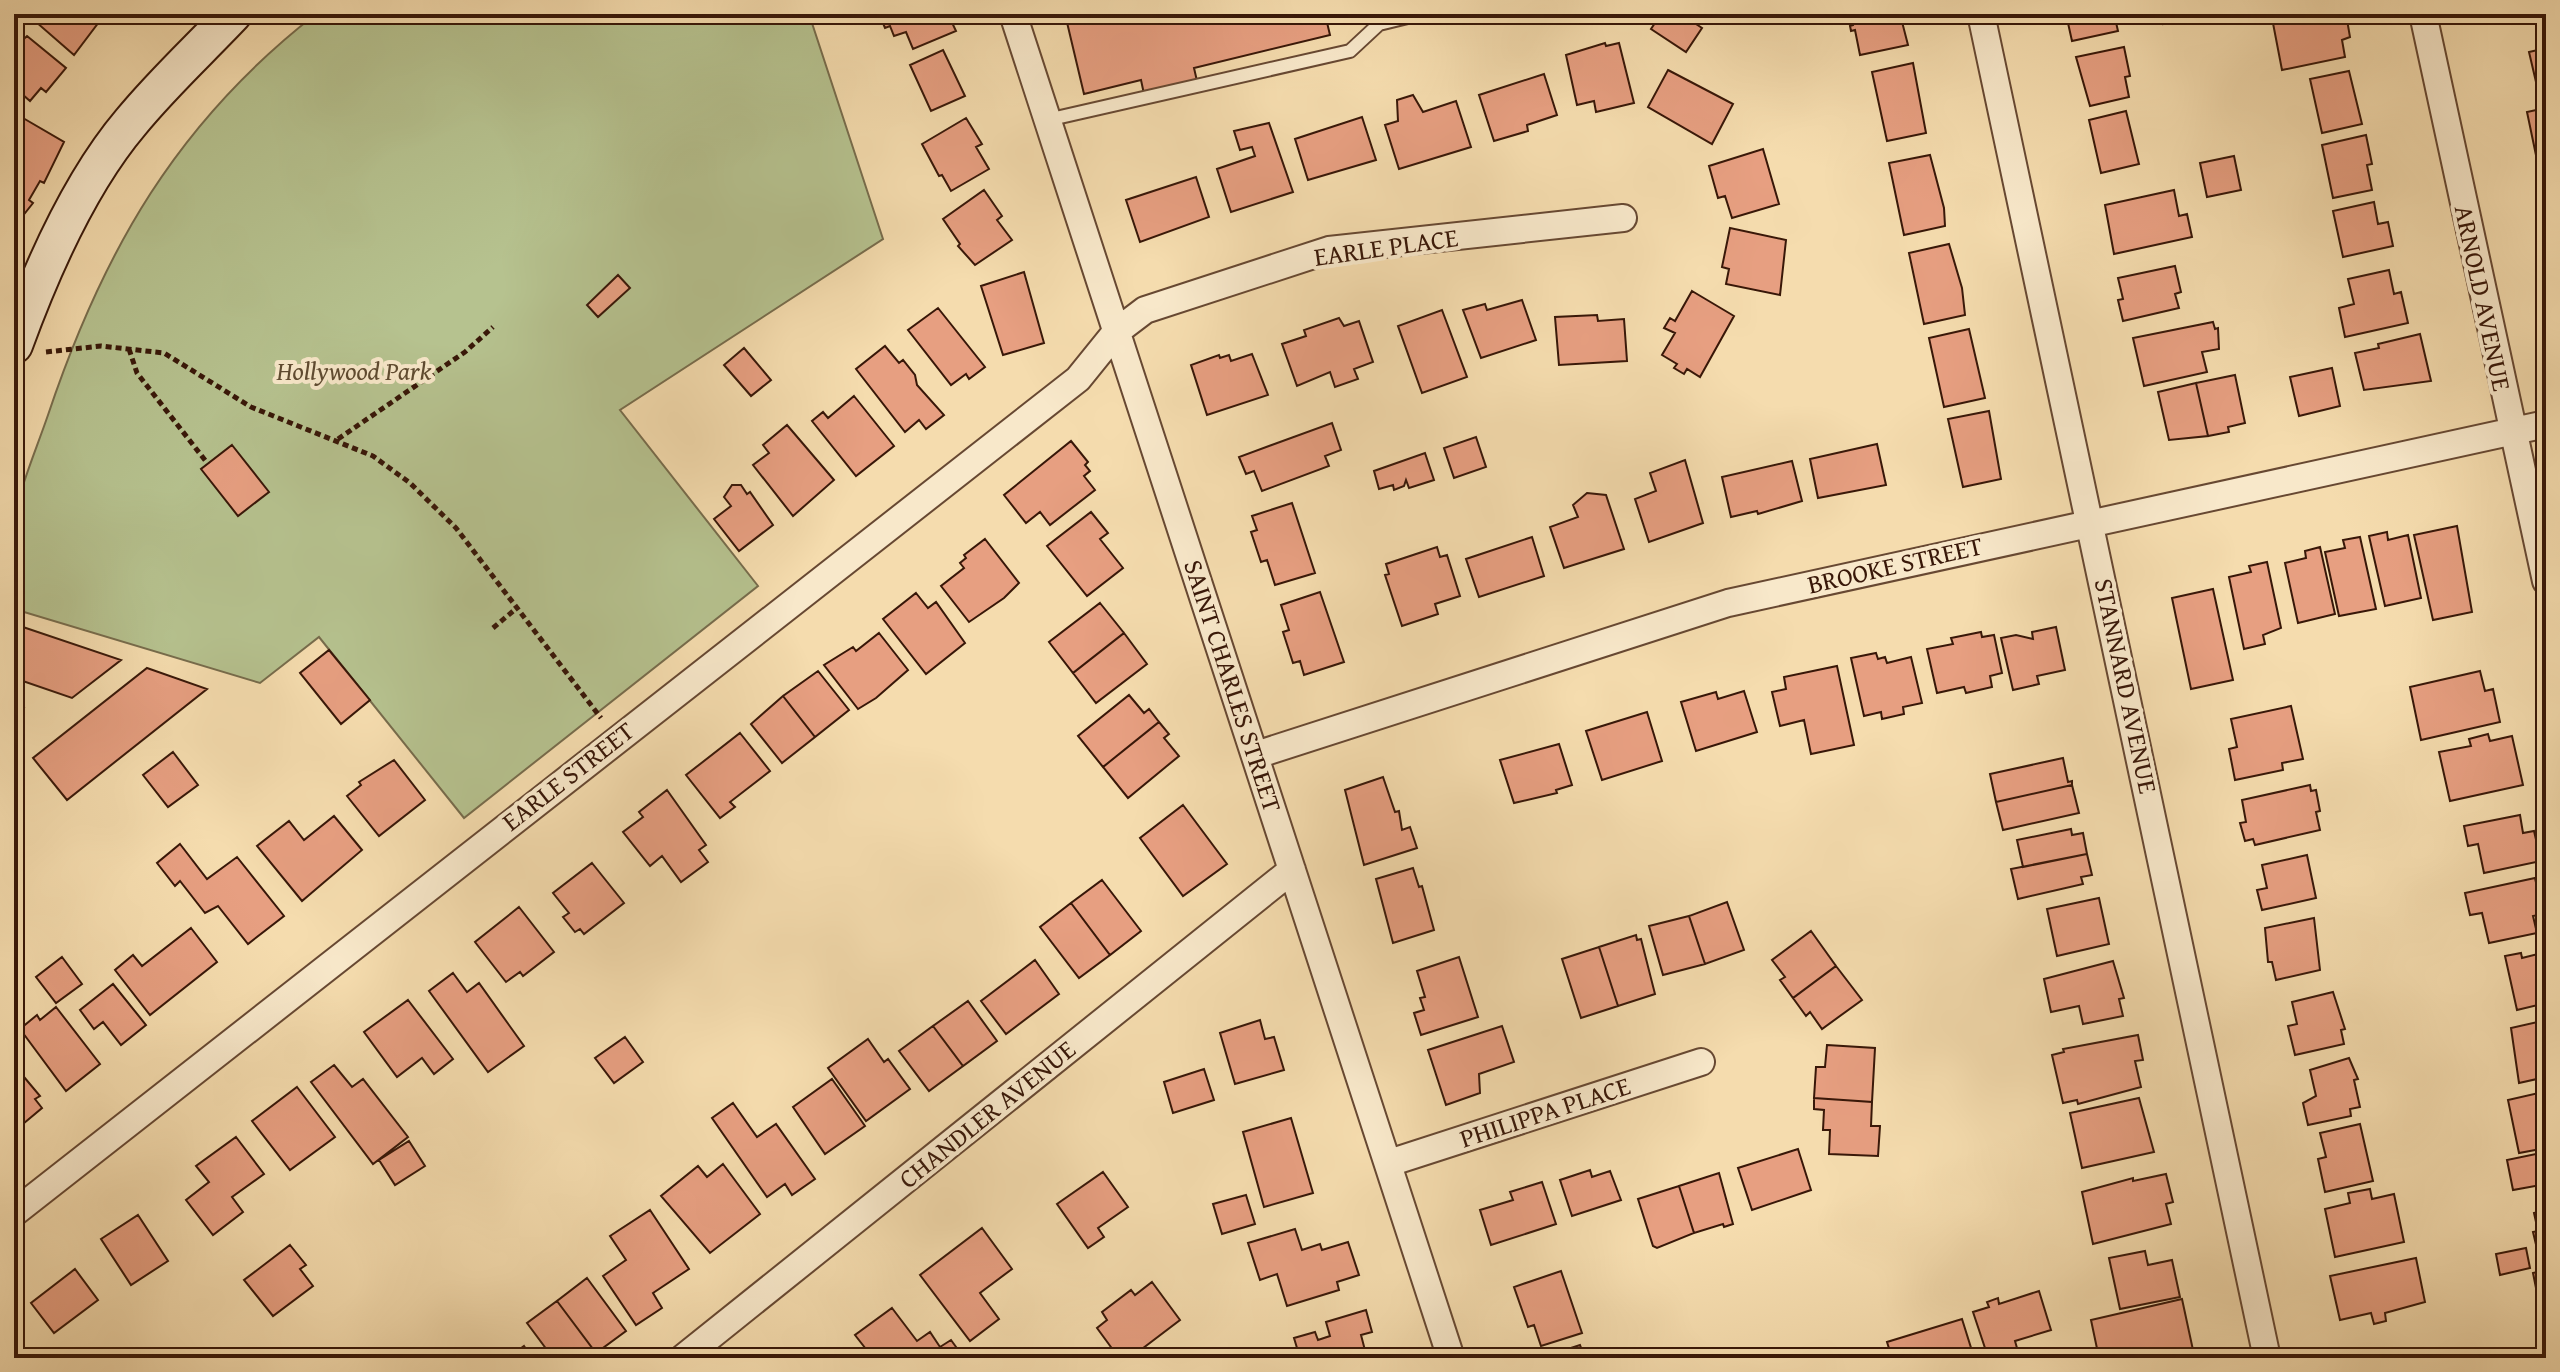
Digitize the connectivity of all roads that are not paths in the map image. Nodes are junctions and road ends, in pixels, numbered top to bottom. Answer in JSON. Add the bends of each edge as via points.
{"nodes":[{"id":1,"x":233,"y":14,"type":"edge"},
{"id":2,"x":1013,"y":14,"type":"edge"},
{"id":3,"x":1420,"y":14,"type":"edge"},
{"id":4,"x":1981,"y":14,"type":"edge"},
{"id":5,"x":2423,"y":14,"type":"edge"},
{"id":6,"x":1046,"y":120,"type":"junction"},
{"id":7,"x":1623,"y":218,"type":"dead end"},
{"id":8,"x":1116,"y":332,"type":"junction"},
{"id":9,"x":29,"y":348,"type":"edge"},
{"id":10,"x":2546,"y":424,"type":"edge"},
{"id":11,"x":2511,"y":431,"type":"junction"},
{"id":12,"x":2091,"y":522,"type":"junction"},
{"id":13,"x":2546,"y":581,"type":"edge"},
{"id":14,"x":1256,"y":755,"type":"junction"},
{"id":15,"x":1292,"y":870,"type":"junction"},
{"id":16,"x":1701,"y":1062,"type":"dead end"},
{"id":17,"x":1389,"y":1163,"type":"junction"},
{"id":18,"x":14,"y":1213,"type":"edge"},
{"id":19,"x":683,"y":1358,"type":"edge"},
{"id":20,"x":1451,"y":1358,"type":"edge"},
{"id":21,"x":2267,"y":1358,"type":"edge"}],
"edges":[{"from":1,"to":9,"type":"street","via":[[129,123],[74,209],[38,278]]},
{"from":2,"to":6,"type":"street","name":"SAINT CHARLES STREET"},
{"from":3,"to":6,"type":"lane","via":[[1379,24],[1350,51]]},
{"from":4,"to":12,"type":"street","name":"STANNARD AVENUE"},
{"from":5,"to":11,"type":"street","name":"ARNOLD AVENUE"},
{"from":6,"to":8,"type":"street","name":"SAINT CHARLES STREET"},
{"from":7,"to":8,"type":"street","name":"EARLE PLACE","via":[[1329,250],[1145,310]]},
{"from":8,"to":14,"type":"street","name":"SAINT CHARLES STREET"},
{"from":8,"to":18,"type":"street","name":"EARLE STREET","via":[[1078,379]]},
{"from":10,"to":11,"type":"street","name":"BROOKE STREET"},
{"from":11,"to":12,"type":"street","name":"BROOKE STREET"},
{"from":11,"to":13,"type":"street","name":"ARNOLD AVENUE"},
{"from":12,"to":14,"type":"street","name":"BROOKE STREET","via":[[1728,603]]},
{"from":12,"to":21,"type":"street","name":"STANNARD AVENUE"},
{"from":14,"to":15,"type":"street","name":"SAINT CHARLES STREET"},
{"from":15,"to":17,"type":"street","name":"SAINT CHARLES STREET"},
{"from":15,"to":19,"type":"street","name":"CHANDLER AVENUE"},
{"from":16,"to":17,"type":"street","name":"PHILIPPA PLACE"},
{"from":17,"to":20,"type":"street","name":"SAINT CHARLES STREET"}]}
